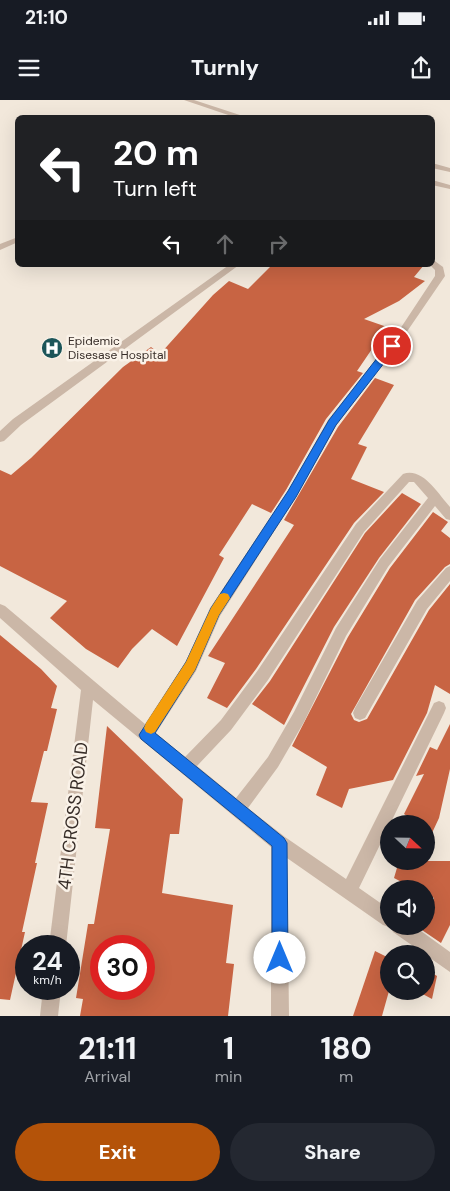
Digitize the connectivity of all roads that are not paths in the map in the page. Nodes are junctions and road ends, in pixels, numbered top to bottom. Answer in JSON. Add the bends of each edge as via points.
{"nodes":[{"id":1,"x":187,"y":100,"type":"edge"},
{"id":2,"x":236,"y":115,"type":"edge"},
{"id":3,"x":435,"y":166,"type":"edge"},
{"id":4,"x":450,"y":170,"type":"edge"},
{"id":5,"x":435,"y":175,"type":"edge"},
{"id":6,"x":450,"y":178,"type":"edge"},
{"id":7,"x":435,"y":183,"type":"edge"},
{"id":8,"x":450,"y":187,"type":"edge"},
{"id":9,"x":15,"y":240,"type":"edge"},
{"id":10,"x":0,"y":247,"type":"edge"},
{"id":11,"x":435,"y":265,"type":"edge"},
{"id":12,"x":231,"y":267,"type":"edge"},
{"id":13,"x":0,"y":438,"type":"edge"},
{"id":14,"x":435,"y":497,"type":"junction"},
{"id":15,"x":450,"y":514,"type":"edge"},
{"id":16,"x":450,"y":572,"type":"edge"},
{"id":17,"x":0,"y":610,"type":"edge"},
{"id":18,"x":88,"y":686,"type":"junction"},
{"id":19,"x":439,"y":708,"type":"dead end"},
{"id":20,"x":360,"y":713,"type":"dead end"},
{"id":21,"x":146,"y":735,"type":"junction"},
{"id":22,"x":186,"y":767,"type":"junction"},
{"id":23,"x":238,"y":809,"type":"junction"},
{"id":24,"x":279,"y":843,"type":"junction"},
{"id":25,"x":349,"y":890,"type":"junction"},
{"id":26,"x":380,"y":912,"type":"edge"},
{"id":27,"x":58,"y":935,"type":"edge"},
{"id":28,"x":411,"y":935,"type":"edge"},
{"id":29,"x":450,"y":963,"type":"edge"},
{"id":30,"x":51,"y":1000,"type":"edge"},
{"id":31,"x":49,"y":1016,"type":"edge"},
{"id":32,"x":280,"y":1016,"type":"edge"}],
"edges":[{"from":1,"to":2,"type":"street"},
{"from":3,"to":4,"type":"street"},
{"from":5,"to":6,"type":"street"},
{"from":7,"to":8,"type":"street"},
{"from":9,"to":10,"type":"street"},
{"from":11,"to":21,"type":"street","via":[[440,269],[440,276],[403,331],[332,423],[292,494],[215,612],[191,666]]},
{"from":12,"to":13,"type":"street","via":[[17,422]]},
{"from":14,"to":15,"type":"street"},
{"from":14,"to":22,"type":"street","via":[[411,476],[396,487],[360,528],[226,725]]},
{"from":14,"to":23,"type":"street","via":[[384,563],[341,632],[273,762]]},
{"from":16,"to":20,"type":"street","via":[[422,605]]},
{"from":17,"to":18,"type":"street"},
{"from":18,"to":21,"type":"street"},
{"from":18,"to":27,"type":"street","name":"4TH CROSS ROAD"},
{"from":19,"to":25,"type":"street"},
{"from":21,"to":22,"type":"street"},
{"from":22,"to":23,"type":"street"},
{"from":23,"to":24,"type":"street"},
{"from":24,"to":25,"type":"street"},
{"from":24,"to":32,"type":"street"},
{"from":25,"to":26,"type":"street"},
{"from":28,"to":29,"type":"street"},
{"from":30,"to":31,"type":"street"}]}
